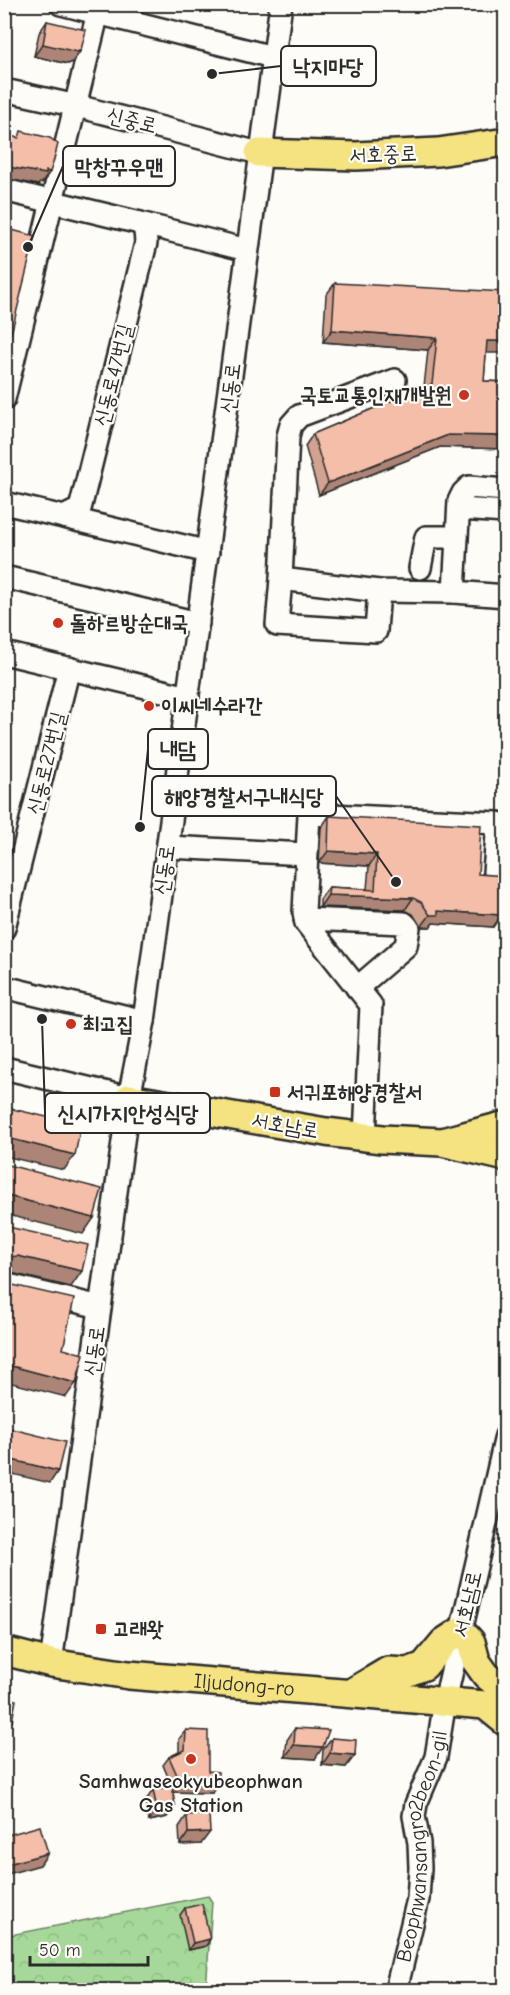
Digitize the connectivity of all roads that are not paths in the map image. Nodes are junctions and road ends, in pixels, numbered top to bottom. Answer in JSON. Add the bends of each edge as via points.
{"nodes":[{"id":1,"x":61,"y":4,"type":"edge"},
{"id":2,"x":280,"y":4,"type":"edge"},
{"id":3,"x":99,"y":9,"type":"edge"},
{"id":4,"x":273,"y":57,"type":"junction"},
{"id":5,"x":4,"y":90,"type":"edge"},
{"id":6,"x":77,"y":106,"type":"junction"},
{"id":7,"x":506,"y":142,"type":"edge"},
{"id":8,"x":259,"y":153,"type":"junction"},
{"id":9,"x":4,"y":190,"type":"edge"},
{"id":10,"x":53,"y":202,"type":"junction"},
{"id":11,"x":140,"y":224,"type":"junction"},
{"id":12,"x":247,"y":250,"type":"junction"},
{"id":13,"x":395,"y":380,"type":"dead end"},
{"id":14,"x":4,"y":399,"type":"edge"},
{"id":15,"x":506,"y":490,"type":"edge"},
{"id":16,"x":4,"y":504,"type":"edge"},
{"id":17,"x":459,"y":509,"type":"junction"},
{"id":18,"x":506,"y":512,"type":"edge"},
{"id":19,"x":63,"y":517,"type":"junction"},
{"id":20,"x":457,"y":537,"type":"junction"},
{"id":21,"x":208,"y":552,"type":"junction"},
{"id":22,"x":420,"y":568,"type":"dead end"},
{"id":23,"x":4,"y":577,"type":"edge"},
{"id":24,"x":281,"y":579,"type":"junction"},
{"id":25,"x":379,"y":591,"type":"junction"},
{"id":26,"x":454,"y":592,"type":"junction"},
{"id":27,"x":506,"y":596,"type":"edge"},
{"id":28,"x":198,"y":623,"type":"junction"},
{"id":29,"x":4,"y":653,"type":"edge"},
{"id":30,"x":69,"y":668,"type":"junction"},
{"id":31,"x":188,"y":697,"type":"junction"},
{"id":32,"x":168,"y":847,"type":"junction"},
{"id":33,"x":306,"y":854,"type":"junction"},
{"id":34,"x":494,"y":872,"type":"dead end"},
{"id":35,"x":305,"y":919,"type":"junction"},
{"id":36,"x":4,"y":928,"type":"edge"},
{"id":37,"x":4,"y":987,"type":"edge"},
{"id":38,"x":357,"y":988,"type":"junction"},
{"id":39,"x":144,"y":1021,"type":"junction"},
{"id":40,"x":4,"y":1068,"type":"edge"},
{"id":41,"x":129,"y":1098,"type":"junction"},
{"id":42,"x":506,"y":1125,"type":"edge"},
{"id":43,"x":365,"y":1137,"type":"junction"},
{"id":44,"x":442,"y":1142,"type":"junction"},
{"id":45,"x":506,"y":1157,"type":"edge"},
{"id":46,"x":4,"y":1284,"type":"edge"},
{"id":47,"x":100,"y":1307,"type":"junction"},
{"id":48,"x":505,"y":1437,"type":"edge"},
{"id":49,"x":461,"y":1631,"type":"junction"},
{"id":50,"x":4,"y":1651,"type":"edge"},
{"id":51,"x":51,"y":1663,"type":"junction"},
{"id":52,"x":351,"y":1693,"type":"junction"},
{"id":53,"x":498,"y":1695,"type":"edge"},
{"id":54,"x":445,"y":1701,"type":"junction"},
{"id":55,"x":506,"y":1722,"type":"edge"},
{"id":56,"x":396,"y":1990,"type":"edge"}],
"edges":[{"from":1,"to":3,"type":"street"},
{"from":2,"to":4,"type":"street","name":"신동로"},
{"from":3,"to":4,"type":"street"},
{"from":3,"to":6,"type":"street"},
{"from":4,"to":8,"type":"street","name":"신동로"},
{"from":5,"to":6,"type":"street","name":"신중로"},
{"from":6,"to":8,"type":"street","name":"신중로"},
{"from":6,"to":10,"type":"street"},
{"from":7,"to":8,"type":"main road","name":"서호중로","via":[[438,152]]},
{"from":8,"to":12,"type":"street","name":"신동로"},
{"from":9,"to":10,"type":"street"},
{"from":10,"to":11,"type":"street"},
{"from":10,"to":14,"type":"street"},
{"from":11,"to":12,"type":"street"},
{"from":11,"to":19,"type":"street","name":"신동로47번길","via":[[146,243],[80,509]]},
{"from":12,"to":21,"type":"street","name":"신동로"},
{"from":13,"to":24,"type":"street","via":[[299,416],[291,425]]},
{"from":15,"to":17,"type":"street","via":[[469,487]]},
{"from":16,"to":19,"type":"street"},
{"from":17,"to":18,"type":"street"},
{"from":17,"to":20,"type":"street"},
{"from":19,"to":21,"type":"street"},
{"from":20,"to":22,"type":"street","via":[[426,537]]},
{"from":20,"to":26,"type":"street"},
{"from":21,"to":28,"type":"street","name":"신동로"},
{"from":23,"to":28,"type":"street"},
{"from":24,"to":25,"type":"street"},
{"from":24,"to":25,"type":"street","via":[[277,625],[376,631]]},
{"from":25,"to":26,"type":"street"},
{"from":26,"to":27,"type":"street"},
{"from":28,"to":31,"type":"street","name":"신동로"},
{"from":29,"to":30,"type":"street"},
{"from":30,"to":31,"type":"street"},
{"from":30,"to":36,"type":"street","name":"신동로27번길"},
{"from":31,"to":32,"type":"street","name":"신동로"},
{"from":32,"to":33,"type":"street"},
{"from":32,"to":39,"type":"street","name":"신동로"},
{"from":33,"to":34,"type":"street","via":[[309,814],[498,823]]},
{"from":33,"to":35,"type":"street"},
{"from":35,"to":38,"type":"street"},
{"from":35,"to":38,"type":"street","via":[[404,923],[409,928],[406,946]]},
{"from":37,"to":39,"type":"street"},
{"from":38,"to":43,"type":"street","via":[[371,1005]]},
{"from":39,"to":41,"type":"street","name":"신동로"},
{"from":40,"to":41,"type":"street"},
{"from":41,"to":43,"type":"main road","name":"서호남로"},
{"from":41,"to":47,"type":"street","name":"신동로"},
{"from":42,"to":44,"type":"main road"},
{"from":43,"to":44,"type":"main road","name":"서호남로"},
{"from":44,"to":45,"type":"main road"},
{"from":46,"to":47,"type":"street"},
{"from":47,"to":51,"type":"street","name":"신동로"},
{"from":48,"to":49,"type":"street","name":"서호남로"},
{"from":49,"to":52,"type":"main road","via":[[444,1642],[424,1666],[408,1672],[388,1671]]},
{"from":49,"to":53,"type":"main road","via":[[471,1642],[476,1661]]},
{"from":49,"to":54,"type":"street","name":"서호남로"},
{"from":50,"to":51,"type":"main road","name":"Iljudong-ro"},
{"from":51,"to":52,"type":"main road","name":"Iljudong-ro","via":[[129,1675]]},
{"from":52,"to":54,"type":"main road","name":"Iljudong-ro"},
{"from":53,"to":54,"type":"main road","name":"Iljudong-ro"},
{"from":53,"to":55,"type":"main road"},
{"from":54,"to":56,"type":"street","name":"Beophwansangro2beon-gil","via":[[436,1757],[416,1804],[418,1899]]}]}
